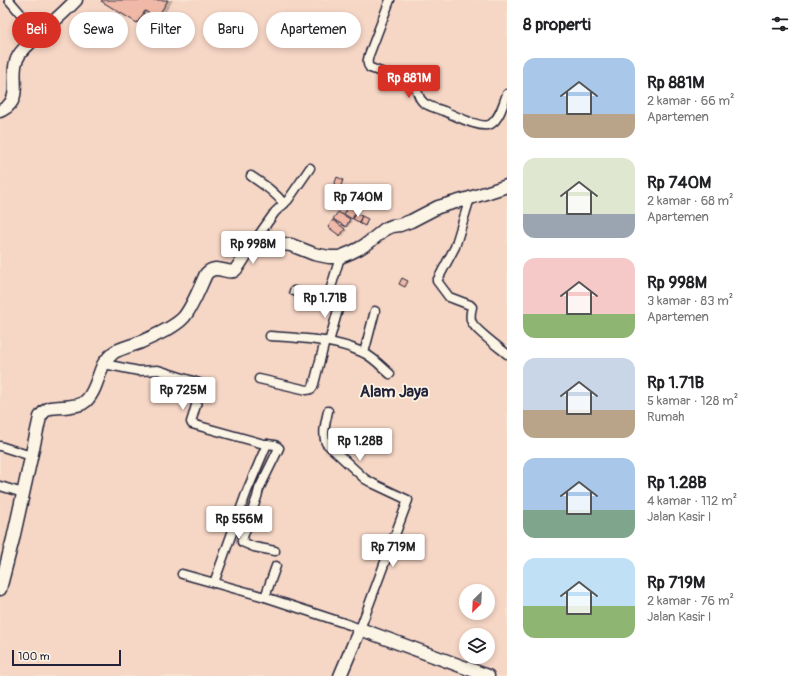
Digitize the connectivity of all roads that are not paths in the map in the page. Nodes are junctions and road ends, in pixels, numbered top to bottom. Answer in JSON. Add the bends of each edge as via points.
{"nodes":[{"id":1,"x":9,"y":0,"type":"edge"},
{"id":2,"x":76,"y":0,"type":"edge"},
{"id":3,"x":390,"y":0,"type":"edge"},
{"id":4,"x":19,"y":12,"type":"edge"},
{"id":5,"x":61,"y":14,"type":"edge"},
{"id":6,"x":25,"y":48,"type":"edge"},
{"id":7,"x":507,"y":94,"type":"edge"},
{"id":8,"x":0,"y":111,"type":"edge"},
{"id":9,"x":310,"y":168,"type":"dead end"},
{"id":10,"x":252,"y":176,"type":"dead end"},
{"id":11,"x":507,"y":186,"type":"edge"},
{"id":12,"x":470,"y":198,"type":"junction"},
{"id":13,"x":284,"y":204,"type":"junction"},
{"id":14,"x":251,"y":246,"type":"junction"},
{"id":15,"x":340,"y":256,"type":"junction"},
{"id":16,"x":294,"y":291,"type":"dead end"},
{"id":17,"x":330,"y":291,"type":"junction"},
{"id":18,"x":376,"y":311,"type":"dead end"},
{"id":19,"x":270,"y":336,"type":"dead end"},
{"id":20,"x":327,"y":341,"type":"junction"},
{"id":21,"x":364,"y":353,"type":"junction"},
{"id":22,"x":507,"y":354,"type":"edge"},
{"id":23,"x":104,"y":364,"type":"junction"},
{"id":24,"x":390,"y":374,"type":"dead end"},
{"id":25,"x":259,"y":379,"type":"dead end"},
{"id":26,"x":328,"y":411,"type":"dead end"},
{"id":27,"x":267,"y":444,"type":"junction"},
{"id":28,"x":0,"y":446,"type":"edge"},
{"id":29,"x":31,"y":456,"type":"junction"},
{"id":30,"x":0,"y":486,"type":"edge"},
{"id":31,"x":23,"y":493,"type":"junction"},
{"id":32,"x":275,"y":551,"type":"dead end"},
{"id":33,"x":276,"y":566,"type":"dead end"},
{"id":34,"x":182,"y":574,"type":"dead end"},
{"id":35,"x":214,"y":583,"type":"junction"},
{"id":36,"x":0,"y":589,"type":"edge"},
{"id":37,"x":265,"y":597,"type":"junction"},
{"id":38,"x":360,"y":629,"type":"junction"},
{"id":39,"x":340,"y":676,"type":"edge"},
{"id":40,"x":488,"y":676,"type":"edge"}],
"edges":[{"from":1,"to":4,"type":"street"},
{"from":2,"to":5,"type":"street"},
{"from":3,"to":7,"type":"street","via":[[369,55],[367,62],[370,68],[410,84],[417,89],[419,97],[430,106],[485,126],[497,118]]},
{"from":6,"to":8,"type":"street","via":[[16,59],[15,88],[11,103]]},
{"from":9,"to":13,"type":"street"},
{"from":10,"to":13,"type":"street","via":[[278,195]]},
{"from":11,"to":12,"type":"street"},
{"from":12,"to":15,"type":"street","via":[[438,207],[411,221],[385,229],[368,243]]},
{"from":12,"to":22,"type":"street","via":[[453,253],[437,282],[449,297],[472,307],[473,324]]},
{"from":13,"to":14,"type":"street","via":[[275,212]]},
{"from":14,"to":15,"type":"street","via":[[273,243],[291,245],[314,254]]},
{"from":14,"to":23,"type":"street","via":[[234,271],[213,269],[208,272],[189,310],[178,323],[141,342],[114,352]]},
{"from":15,"to":17,"type":"street"},
{"from":16,"to":17,"type":"street","via":[[324,299]]},
{"from":17,"to":20,"type":"street","via":[[340,295],[341,299]]},
{"from":18,"to":21,"type":"street"},
{"from":19,"to":20,"type":"street"},
{"from":20,"to":21,"type":"street"},
{"from":20,"to":25,"type":"street","via":[[310,390]]},
{"from":21,"to":24,"type":"street"},
{"from":23,"to":27,"type":"street","via":[[139,371],[158,370],[199,383],[201,388],[192,424]]},
{"from":23,"to":29,"type":"street","via":[[92,392],[83,403],[50,408],[43,412]]},
{"from":26,"to":38,"type":"street","via":[[324,432],[326,442],[365,479],[408,500]]},
{"from":27,"to":32,"type":"street","via":[[279,448],[259,489],[242,542]]},
{"from":27,"to":35,"type":"street"},
{"from":28,"to":29,"type":"street"},
{"from":29,"to":31,"type":"street"},
{"from":30,"to":31,"type":"street"},
{"from":31,"to":36,"type":"street"},
{"from":33,"to":37,"type":"street"},
{"from":34,"to":35,"type":"street"},
{"from":35,"to":37,"type":"street"},
{"from":37,"to":38,"type":"street"},
{"from":38,"to":39,"type":"street"},
{"from":38,"to":40,"type":"street"}]}
